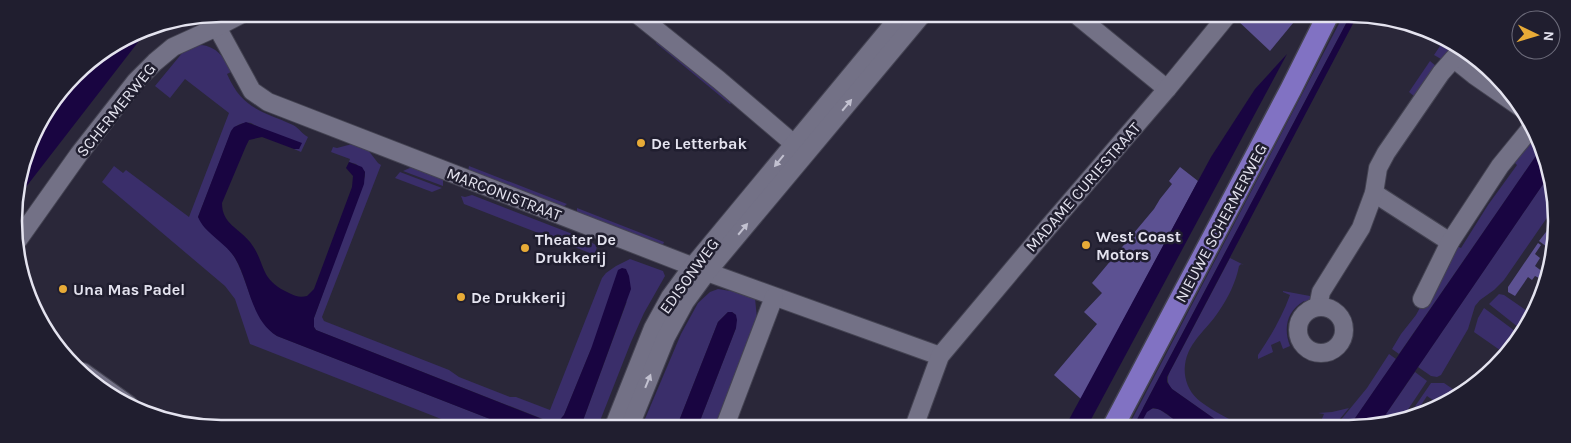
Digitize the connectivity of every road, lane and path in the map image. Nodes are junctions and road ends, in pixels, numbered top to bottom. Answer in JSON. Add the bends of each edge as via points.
{"nodes":[{"id":1,"x":227,"y":22,"type":"edge"},
{"id":2,"x":647,"y":22,"type":"edge"},
{"id":3,"x":895,"y":22,"type":"edge"},
{"id":4,"x":916,"y":22,"type":"edge"},
{"id":5,"x":1085,"y":22,"type":"edge"},
{"id":6,"x":1222,"y":22,"type":"edge"},
{"id":7,"x":1325,"y":22,"type":"edge"},
{"id":8,"x":217,"y":27,"type":"junction"},
{"id":9,"x":1458,"y":54,"type":"edge"},
{"id":10,"x":1459,"y":55,"type":"edge"},
{"id":11,"x":1167,"y":89,"type":"junction"},
{"id":12,"x":1503,"y":94,"type":"edge"},
{"id":13,"x":1528,"y":132,"type":"edge"},
{"id":14,"x":800,"y":148,"type":"junction"},
{"id":15,"x":1374,"y":193,"type":"junction"},
{"id":16,"x":23,"y":233,"type":"edge"},
{"id":17,"x":1450,"y":242,"type":"junction"},
{"id":18,"x":699,"y":270,"type":"junction"},
{"id":19,"x":774,"y":297,"type":"junction"},
{"id":20,"x":1422,"y":299,"type":"dead end"},
{"id":21,"x":1318,"y":307,"type":"dead end"},
{"id":22,"x":940,"y":356,"type":"junction"},
{"id":23,"x":616,"y":420,"type":"edge"},
{"id":24,"x":632,"y":420,"type":"edge"},
{"id":25,"x":727,"y":420,"type":"edge"},
{"id":26,"x":917,"y":420,"type":"edge"},
{"id":27,"x":1117,"y":420,"type":"edge"}],
"edges":[{"from":1,"to":8,"type":"street","name":"SCHERMERWEG"},
{"from":2,"to":14,"type":"street"},
{"from":3,"to":14,"type":"street","name":"EDISONWEG"},
{"from":14,"to":4,"type":"street","name":"EDISONWEG","one_way":true},
{"from":5,"to":11,"type":"street"},
{"from":6,"to":11,"type":"street","name":"MADAME CURIESTRAAT"},
{"from":7,"to":27,"type":"main road","name":"NIEUWE SCHERMERWEG"},
{"from":8,"to":16,"type":"street","name":"SCHERMERWEG","via":[[173,47],[136,81]]},
{"from":8,"to":18,"type":"street","name":"MARCONISTRAAT","via":[[252,91],[268,102]]},
{"from":9,"to":15,"type":"street","via":[[1441,73],[1386,153],[1378,168]]},
{"from":10,"to":12,"type":"street","via":[[1474,75]]},
{"from":11,"to":22,"type":"street","name":"MADAME CURIESTRAAT"},
{"from":13,"to":17,"type":"street","via":[[1500,166]]},
{"from":14,"to":18,"type":"street","name":"EDISONWEG"},
{"from":15,"to":17,"type":"street"},
{"from":15,"to":21,"type":"street","via":[[1361,228],[1320,292]]},
{"from":17,"to":20,"type":"street"},
{"from":18,"to":19,"type":"street","name":"MARCONISTRAAT"},
{"from":18,"to":23,"type":"street","name":"EDISONWEG","via":[[670,297],[653,328]]},
{"from":24,"to":18,"type":"street","name":"EDISONWEG","one_way":true,"via":[[666,337]]},
{"from":19,"to":22,"type":"street","name":"MARCONISTRAAT"},
{"from":19,"to":25,"type":"street"},
{"from":22,"to":26,"type":"street","name":"MADAME CURIESTRAAT"}]}
